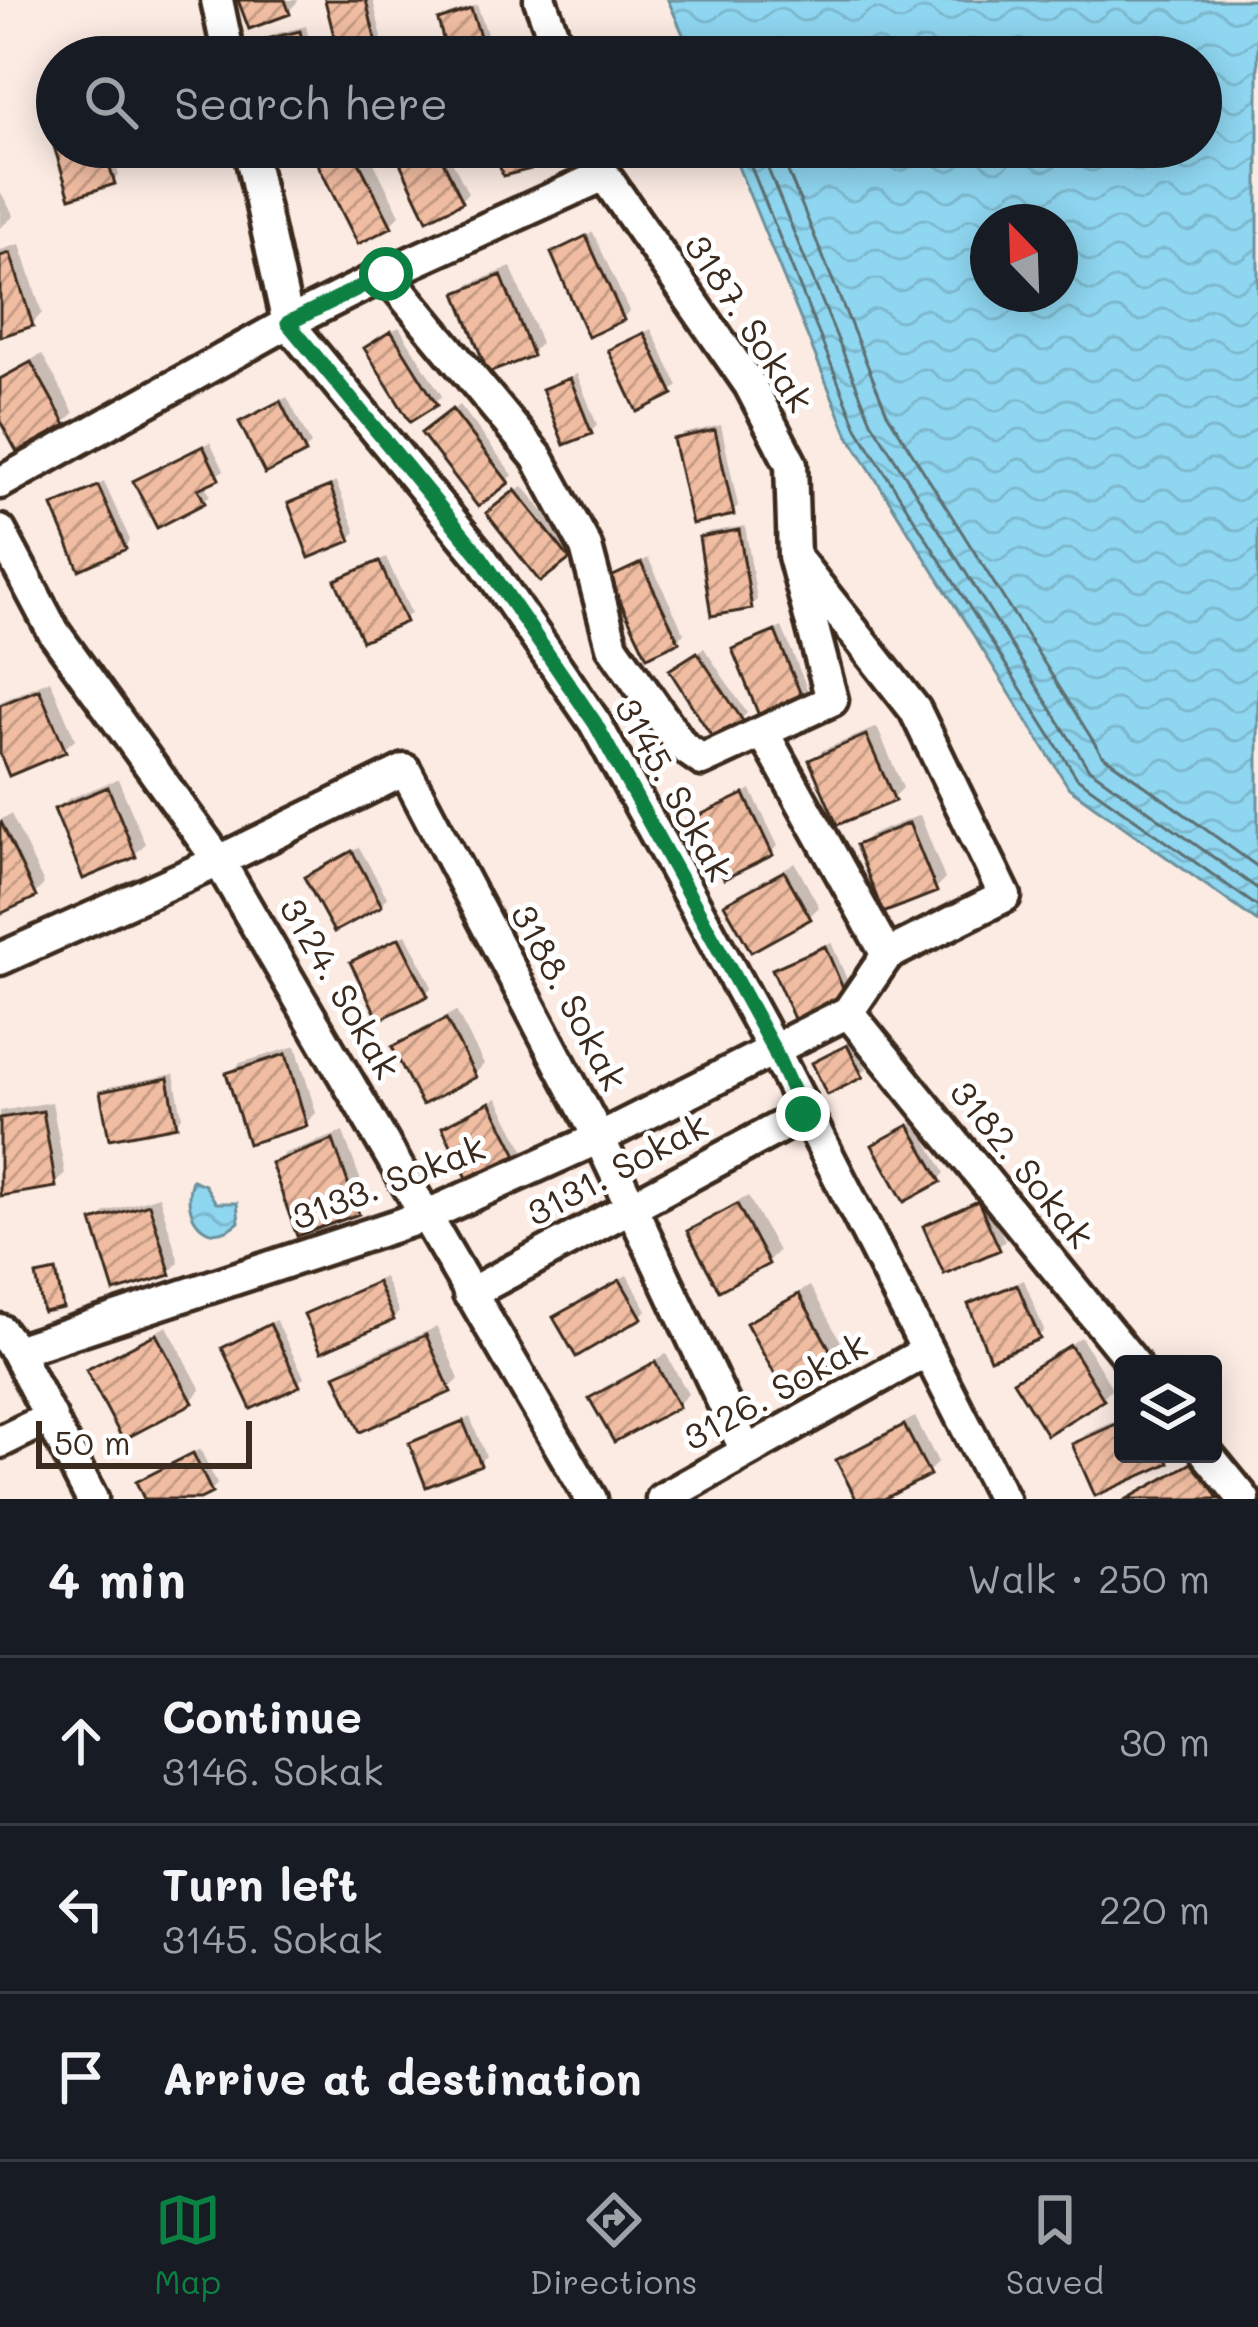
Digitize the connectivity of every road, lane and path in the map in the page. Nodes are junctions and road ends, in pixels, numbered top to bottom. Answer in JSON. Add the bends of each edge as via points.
{"nodes":[{"id":1,"x":217,"y":0,"type":"edge"},
{"id":2,"x":540,"y":0,"type":"edge"},
{"id":3,"x":225,"y":36,"type":"edge"},
{"id":4,"x":553,"y":36,"type":"edge"},
{"id":5,"x":254,"y":168,"type":"edge"},
{"id":6,"x":586,"y":168,"type":"edge"},
{"id":7,"x":604,"y":168,"type":"edge"},
{"id":8,"x":386,"y":274,"type":"junction"},
{"id":9,"x":288,"y":323,"type":"junction"},
{"id":10,"x":0,"y":483,"type":"edge"},
{"id":11,"x":0,"y":531,"type":"edge"},
{"id":12,"x":794,"y":556,"type":"junction"},
{"id":13,"x":764,"y":732,"type":"junction"},
{"id":14,"x":219,"y":861,"type":"junction"},
{"id":15,"x":887,"y":955,"type":"junction"},
{"id":16,"x":0,"y":959,"type":"edge"},
{"id":17,"x":848,"y":1012,"type":"junction"},
{"id":18,"x":774,"y":1050,"type":"junction"},
{"id":19,"x":803,"y":1114,"type":"junction"},
{"id":20,"x":598,"y":1138,"type":"junction"},
{"id":21,"x":630,"y":1205,"type":"junction"},
{"id":22,"x":428,"y":1215,"type":"junction"},
{"id":23,"x":469,"y":1294,"type":"junction"},
{"id":24,"x":8,"y":1341,"type":"edge"},
{"id":25,"x":925,"y":1352,"type":"junction"},
{"id":26,"x":1127,"y":1355,"type":"edge"},
{"id":27,"x":51,"y":1418,"type":"junction"},
{"id":28,"x":0,"y":1442,"type":"edge"},
{"id":29,"x":746,"y":1451,"type":"junction"},
{"id":30,"x":1215,"y":1463,"type":"edge"},
{"id":31,"x":92,"y":1499,"type":"edge"},
{"id":32,"x":591,"y":1499,"type":"edge"},
{"id":33,"x":662,"y":1499,"type":"edge"},
{"id":34,"x":1003,"y":1499,"type":"edge"},
{"id":35,"x":1244,"y":1499,"type":"edge"}],
"edges":[{"from":1,"to":3,"type":"street"},
{"from":2,"to":4,"type":"street"},
{"from":5,"to":9,"type":"street","name":"3145. Sokak"},
{"from":6,"to":8,"type":"street"},
{"from":7,"to":12,"type":"street","name":"3187. Sokak","via":[[750,385],[790,464]]},
{"from":8,"to":9,"type":"street"},
{"from":8,"to":13,"type":"street","via":[[537,457],[586,547],[612,646],[682,746],[702,760]]},
{"from":9,"to":10,"type":"street"},
{"from":9,"to":18,"type":"street","name":"3145. Sokak","via":[[480,556],[595,723]]},
{"from":11,"to":14,"type":"street","name":"3124. Sokak","via":[[53,631]]},
{"from":12,"to":13,"type":"street","name":"3187. Sokak","via":[[832,700]]},
{"from":12,"to":15,"type":"street","via":[[915,710],[1005,896]]},
{"from":13,"to":15,"type":"street"},
{"from":14,"to":16,"type":"street"},
{"from":14,"to":20,"type":"street","name":"3188. Sokak","via":[[405,770]]},
{"from":14,"to":22,"type":"street","name":"3124. Sokak"},
{"from":15,"to":17,"type":"street"},
{"from":17,"to":18,"type":"street","name":"3133. Sokak"},
{"from":17,"to":26,"type":"street","name":"3182. Sokak"},
{"from":18,"to":19,"type":"street","name":"3145. Sokak"},
{"from":18,"to":20,"type":"street","name":"3133. Sokak"},
{"from":19,"to":21,"type":"street","name":"3131. Sokak"},
{"from":19,"to":25,"type":"street","name":"3145. Sokak"},
{"from":20,"to":21,"type":"street","name":"3188. Sokak"},
{"from":20,"to":22,"type":"street","name":"3133. Sokak"},
{"from":21,"to":23,"type":"street","name":"3131. Sokak"},
{"from":21,"to":29,"type":"street","name":"3188. Sokak"},
{"from":22,"to":23,"type":"street","name":"3124. Sokak"},
{"from":22,"to":24,"type":"street","name":"3133. Sokak"},
{"from":23,"to":32,"type":"street","name":"3124. Sokak"},
{"from":24,"to":27,"type":"street"},
{"from":25,"to":29,"type":"street","name":"3126. Sokak"},
{"from":25,"to":34,"type":"street","name":"3145. Sokak"},
{"from":27,"to":28,"type":"street"},
{"from":27,"to":31,"type":"street"},
{"from":29,"to":33,"type":"street","name":"3126. Sokak"},
{"from":30,"to":35,"type":"street"}]}
